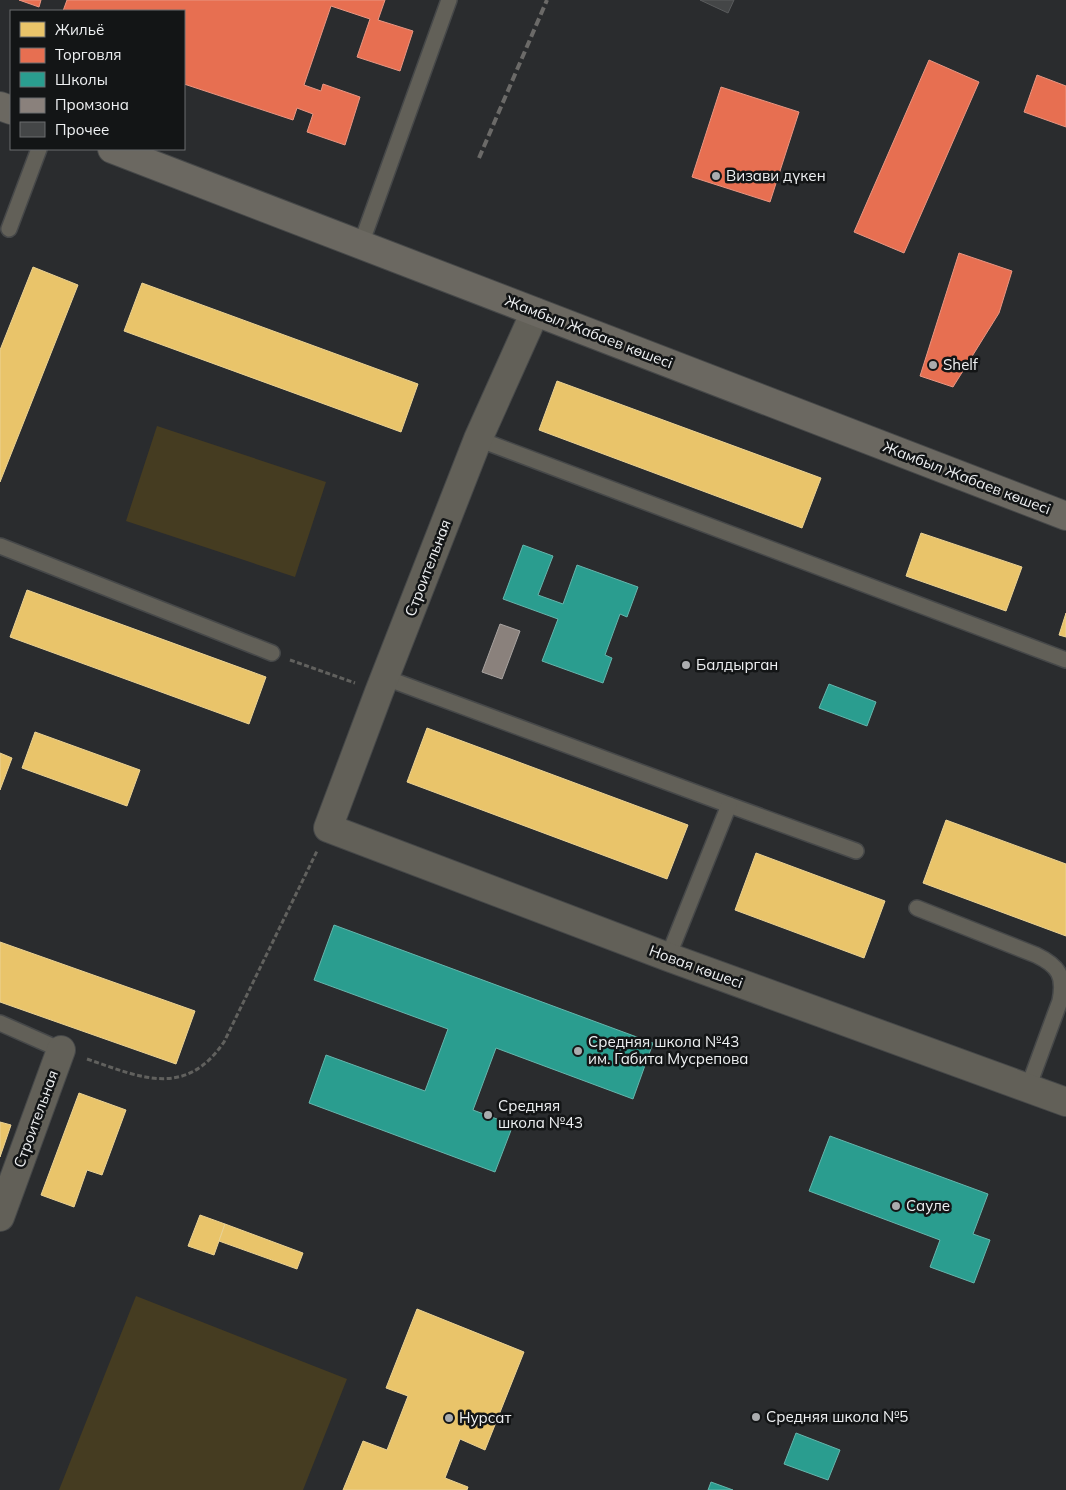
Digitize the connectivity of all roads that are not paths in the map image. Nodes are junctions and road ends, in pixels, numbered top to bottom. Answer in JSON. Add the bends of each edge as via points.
{"nodes":[{"id":1,"x":449,"y":0,"type":"edge"},
{"id":2,"x":39,"y":150,"type":"edge"},
{"id":3,"x":115,"y":150,"type":"edge"},
{"id":4,"x":9,"y":229,"type":"dead end"},
{"id":5,"x":361,"y":244,"type":"junction"},
{"id":6,"x":535,"y":312,"type":"junction"},
{"id":7,"x":478,"y":438,"type":"junction"},
{"id":8,"x":1066,"y":516,"type":"edge"},
{"id":9,"x":0,"y":546,"type":"edge"},
{"id":10,"x":272,"y":653,"type":"road end"},
{"id":11,"x":1066,"y":660,"type":"edge"},
{"id":12,"x":382,"y":685,"type":"junction"},
{"id":13,"x":728,"y":806,"type":"junction"},
{"id":14,"x":328,"y":828,"type":"joint"},
{"id":15,"x":856,"y":851,"type":"dead end"},
{"id":16,"x":917,"y":908,"type":"dead end"},
{"id":17,"x":668,"y":957,"type":"junction"},
{"id":18,"x":0,"y":1023,"type":"edge"},
{"id":19,"x":61,"y":1050,"type":"joint"},
{"id":20,"x":1028,"y":1088,"type":"junction"},
{"id":21,"x":1066,"y":1102,"type":"edge"},
{"id":22,"x":5,"y":1189,"type":"edge"},
{"id":23,"x":0,"y":1216,"type":"edge"}],
"edges":[{"from":1,"to":5,"type":"lane"},
{"from":2,"to":4,"type":"lane"},
{"from":3,"to":5,"type":"main road","name":"Жамбыл Жабаев көшесі"},
{"from":5,"to":6,"type":"main road","name":"Жамбыл Жабаев көшесі"},
{"from":6,"to":7,"type":"street","name":"Строительная"},
{"from":6,"to":8,"type":"main road","name":"Жамбыл Жабаев көшесі"},
{"from":7,"to":11,"type":"lane"},
{"from":7,"to":12,"type":"street","name":"Строительная"},
{"from":9,"to":10,"type":"lane"},
{"from":12,"to":13,"type":"lane"},
{"from":12,"to":14,"type":"street","name":"Строительная"},
{"from":13,"to":15,"type":"lane"},
{"from":13,"to":17,"type":"lane"},
{"from":14,"to":17,"type":"street","name":"Новая көшесі"},
{"from":16,"to":20,"type":"lane","via":[[1036,955],[1058,970],[1062,979],[1060,1001]]},
{"from":17,"to":20,"type":"street","name":"Новая көшесі"},
{"from":18,"to":19,"type":"lane"},
{"from":19,"to":22,"type":"street","name":"Строительная"},
{"from":20,"to":21,"type":"street","name":"Новая көшесі"},
{"from":22,"to":23,"type":"street","name":"Строительная"}]}
